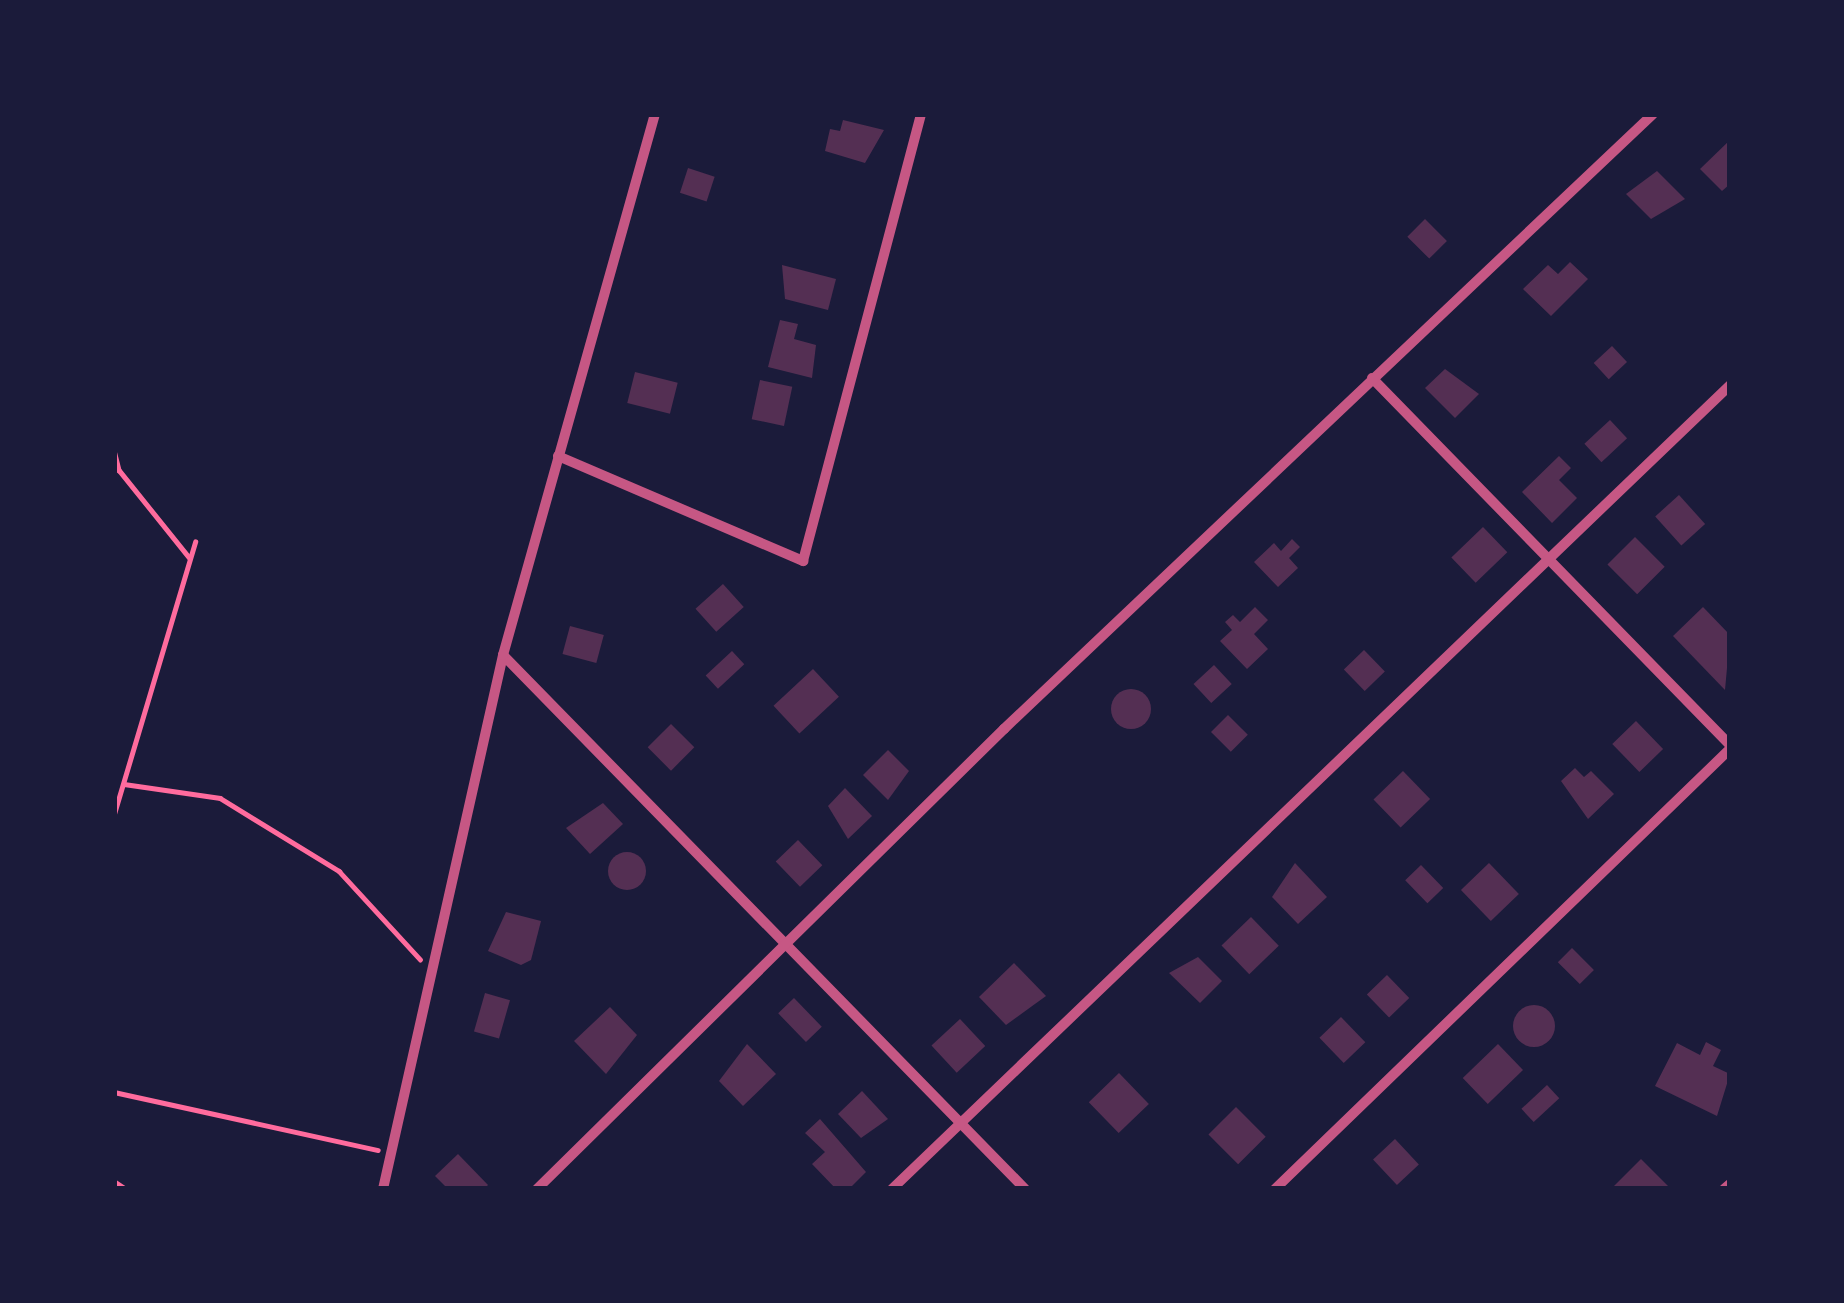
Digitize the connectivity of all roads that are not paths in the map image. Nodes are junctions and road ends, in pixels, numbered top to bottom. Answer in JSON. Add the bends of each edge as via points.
{"nodes":[{"id":1,"x":655,"y":114,"type":"edge"},
{"id":2,"x":920,"y":114,"type":"edge"},
{"id":3,"x":1653,"y":114,"type":"edge"},
{"id":4,"x":1372,"y":378,"type":"junction"},
{"id":5,"x":1730,"y":385,"type":"edge"},
{"id":6,"x":558,"y":456,"type":"junction"},
{"id":7,"x":1548,"y":562,"type":"junction"},
{"id":8,"x":502,"y":655,"type":"junction"},
{"id":9,"x":1730,"y":747,"type":"edge"},
{"id":10,"x":793,"y":943,"type":"junction"},
{"id":11,"x":959,"y":1125,"type":"junction"},
{"id":12,"x":382,"y":1189,"type":"edge"},
{"id":13,"x":537,"y":1189,"type":"edge"},
{"id":14,"x":892,"y":1189,"type":"edge"},
{"id":15,"x":1025,"y":1189,"type":"edge"},
{"id":16,"x":1275,"y":1189,"type":"edge"}],
"edges":[{"from":1,"to":6,"type":"street"},
{"from":2,"to":6,"type":"street","via":[[803,561]]},
{"from":3,"to":4,"type":"street"},
{"from":4,"to":7,"type":"street"},
{"from":4,"to":10,"type":"street"},
{"from":5,"to":7,"type":"street"},
{"from":6,"to":8,"type":"street"},
{"from":7,"to":9,"type":"street"},
{"from":7,"to":11,"type":"street"},
{"from":8,"to":10,"type":"street"},
{"from":8,"to":12,"type":"street"},
{"from":9,"to":16,"type":"street"},
{"from":10,"to":11,"type":"street"},
{"from":10,"to":13,"type":"street"},
{"from":11,"to":14,"type":"street"},
{"from":11,"to":15,"type":"street"}]}
